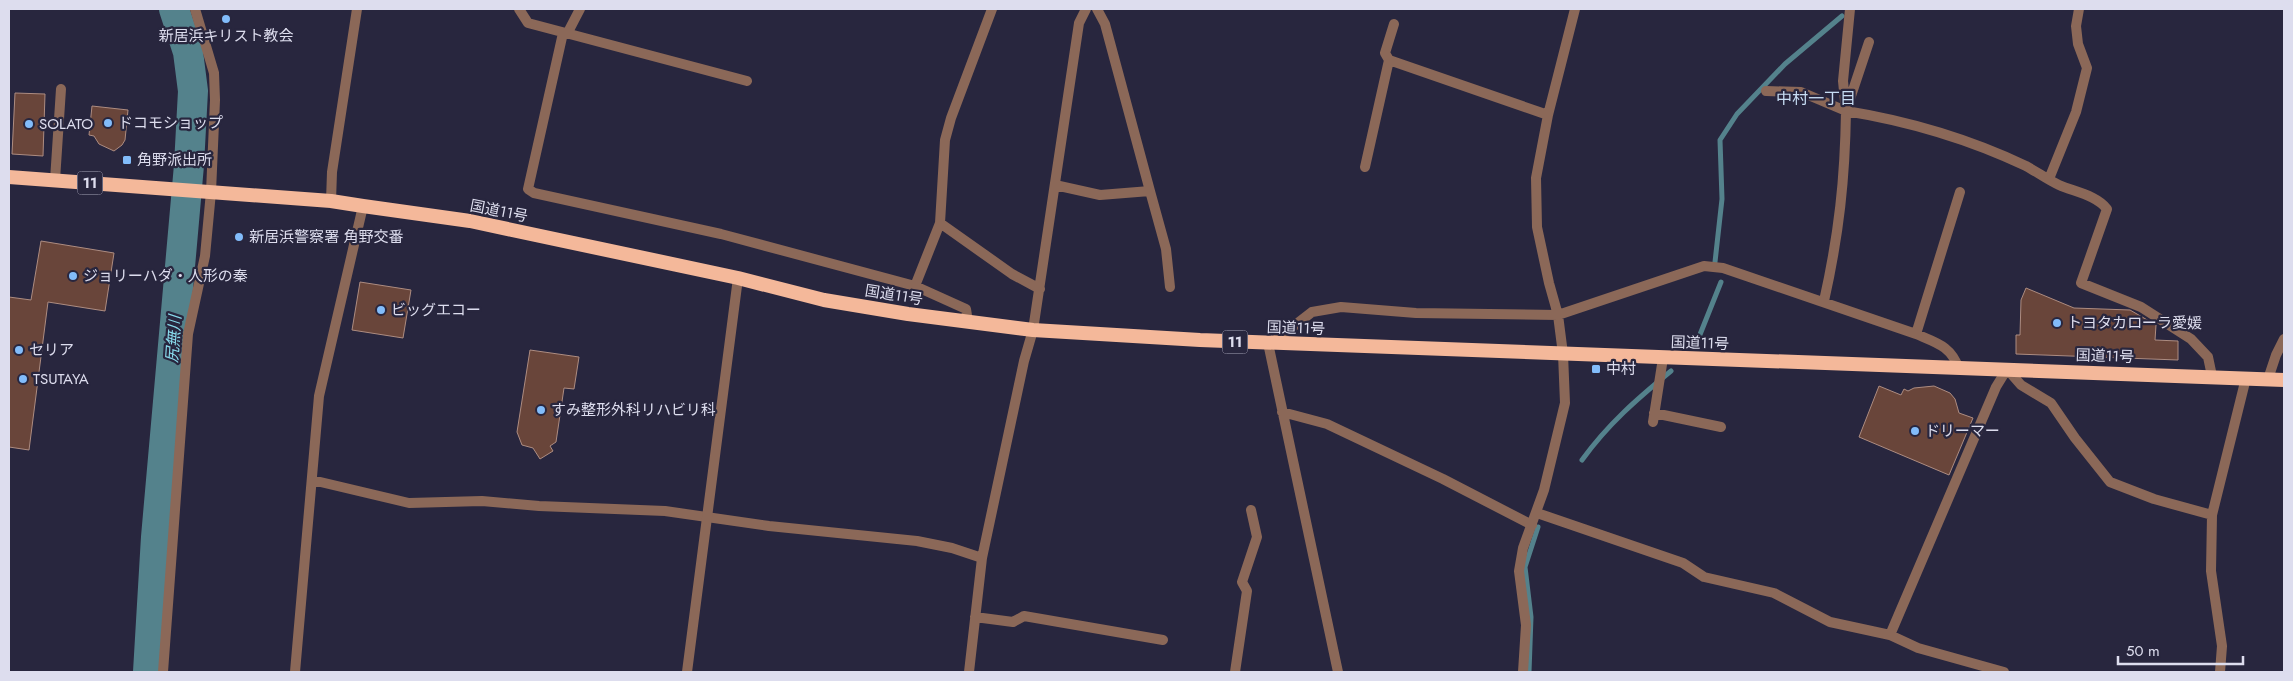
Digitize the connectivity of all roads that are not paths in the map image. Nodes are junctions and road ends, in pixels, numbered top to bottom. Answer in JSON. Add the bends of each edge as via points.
{"nodes":[{"id":1,"x":195,"y":9,"type":"edge"},
{"id":2,"x":357,"y":9,"type":"edge"},
{"id":3,"x":519,"y":9,"type":"edge"},
{"id":4,"x":580,"y":9,"type":"edge"},
{"id":5,"x":992,"y":9,"type":"edge"},
{"id":6,"x":1086,"y":9,"type":"edge"},
{"id":7,"x":1097,"y":9,"type":"edge"},
{"id":8,"x":1575,"y":9,"type":"edge"},
{"id":9,"x":1850,"y":9,"type":"edge"},
{"id":10,"x":2079,"y":9,"type":"edge"},
{"id":11,"x":1394,"y":24,"type":"dead end"},
{"id":12,"x":565,"y":34,"type":"junction"},
{"id":13,"x":1869,"y":42,"type":"dead end"},
{"id":14,"x":1389,"y":60,"type":"junction"},
{"id":15,"x":747,"y":81,"type":"dead end"},
{"id":16,"x":61,"y":89,"type":"dead end"},
{"id":17,"x":1766,"y":91,"type":"dead end"},
{"id":18,"x":1846,"y":111,"type":"junction"},
{"id":19,"x":1548,"y":116,"type":"junction"},
{"id":20,"x":1365,"y":167,"type":"dead end"},
{"id":21,"x":9,"y":177,"type":"edge"},
{"id":22,"x":2049,"y":179,"type":"junction"},
{"id":23,"x":55,"y":180,"type":"junction"},
{"id":24,"x":1055,"y":185,"type":"junction"},
{"id":25,"x":205,"y":191,"type":"junction"},
{"id":26,"x":1150,"y":191,"type":"junction"},
{"id":27,"x":1960,"y":192,"type":"dead end"},
{"id":28,"x":331,"y":201,"type":"junction"},
{"id":29,"x":363,"y":206,"type":"junction"},
{"id":30,"x":940,"y":223,"type":"junction"},
{"id":31,"x":738,"y":278,"type":"junction"},
{"id":32,"x":915,"y":286,"type":"junction"},
{"id":33,"x":1170,"y":287,"type":"dead end"},
{"id":34,"x":1040,"y":289,"type":"junction"},
{"id":35,"x":1824,"y":301,"type":"junction"},
{"id":36,"x":1558,"y":315,"type":"junction"},
{"id":37,"x":968,"y":322,"type":"junction"},
{"id":38,"x":1033,"y":330,"type":"junction"},
{"id":39,"x":1916,"y":334,"type":"junction"},
{"id":40,"x":2284,"y":339,"type":"edge"},
{"id":41,"x":1270,"y":343,"type":"junction"},
{"id":42,"x":1564,"y":354,"type":"junction"},
{"id":43,"x":1663,"y":358,"type":"junction"},
{"id":44,"x":1960,"y":368,"type":"junction"},
{"id":45,"x":2006,"y":369,"type":"junction"},
{"id":46,"x":2212,"y":376,"type":"junction"},
{"id":47,"x":2246,"y":378,"type":"junction"},
{"id":48,"x":2268,"y":379,"type":"junction"},
{"id":49,"x":2284,"y":380,"type":"edge"},
{"id":50,"x":1282,"y":412,"type":"junction"},
{"id":51,"x":1721,"y":427,"type":"dead end"},
{"id":52,"x":312,"y":480,"type":"junction"},
{"id":53,"x":1252,"y":510,"type":"dead end"},
{"id":54,"x":1537,"y":513,"type":"junction"},
{"id":55,"x":2212,"y":515,"type":"junction"},
{"id":56,"x":706,"y":518,"type":"junction"},
{"id":57,"x":1532,"y":525,"type":"junction"},
{"id":58,"x":982,"y":558,"type":"junction"},
{"id":59,"x":975,"y":617,"type":"junction"},
{"id":60,"x":1890,"y":635,"type":"junction"},
{"id":61,"x":1163,"y":640,"type":"dead end"},
{"id":62,"x":163,"y":672,"type":"edge"},
{"id":63,"x":295,"y":672,"type":"edge"},
{"id":64,"x":687,"y":672,"type":"edge"},
{"id":65,"x":969,"y":672,"type":"edge"},
{"id":66,"x":1235,"y":672,"type":"edge"},
{"id":67,"x":1338,"y":672,"type":"edge"},
{"id":68,"x":1523,"y":672,"type":"edge"},
{"id":69,"x":2004,"y":672,"type":"edge"},
{"id":70,"x":2220,"y":672,"type":"edge"}],
"edges":[{"from":1,"to":25,"type":"street","via":[[214,73],[215,100]]},
{"from":2,"to":28,"type":"street","via":[[332,172]]},
{"from":3,"to":12,"type":"street","via":[[528,23]]},
{"from":4,"to":12,"type":"street"},
{"from":5,"to":30,"type":"street","via":[[951,118],[946,140]]},
{"from":6,"to":24,"type":"street","via":[[1079,23]]},
{"from":7,"to":26,"type":"street","via":[[1105,24]]},
{"from":8,"to":19,"type":"street"},
{"from":9,"to":18,"type":"street","via":[[1843,81]]},
{"from":10,"to":22,"type":"street","via":[[2076,26],[2078,44],[2087,68],[2076,112]]},
{"from":11,"to":14,"type":"street","via":[[1385,53]]},
{"from":12,"to":15,"type":"street"},
{"from":12,"to":32,"type":"street","via":[[528,189],[596,208],[721,234]]},
{"from":13,"to":18,"type":"street"},
{"from":14,"to":19,"type":"street"},
{"from":14,"to":20,"type":"street"},
{"from":16,"to":23,"type":"street"},
{"from":17,"to":18,"type":"street","via":[[1801,92]]},
{"from":18,"to":22,"type":"street","via":[[1899,120],[1938,132],[1992,152]]},
{"from":18,"to":35,"type":"street","via":[[1841,210]]},
{"from":19,"to":36,"type":"street","via":[[1536,178],[1537,227]]},
{"from":21,"to":23,"type":"highway","number":"11"},
{"from":22,"to":46,"type":"street","via":[[2101,202],[2107,209],[2081,283],[2141,307],[2191,339],[2208,357]]},
{"from":23,"to":25,"type":"highway","number":"11"},
{"from":24,"to":26,"type":"street","via":[[1100,196]]},
{"from":24,"to":34,"type":"street"},
{"from":25,"to":28,"type":"highway","name":"国道11号","number":"11"},
{"from":25,"to":62,"type":"street","via":[[205,256],[188,334]]},
{"from":26,"to":33,"type":"street","via":[[1166,250]]},
{"from":27,"to":39,"type":"street"},
{"from":28,"to":29,"type":"highway","name":"国道11号","number":"11"},
{"from":29,"to":31,"type":"highway","name":"国道11号","number":"11","via":[[470,221]]},
{"from":29,"to":52,"type":"street","via":[[319,396]]},
{"from":30,"to":32,"type":"street"},
{"from":30,"to":34,"type":"street","via":[[1012,274]]},
{"from":31,"to":37,"type":"highway","name":"国道11号","number":"11","via":[[824,300]]},
{"from":31,"to":56,"type":"street"},
{"from":32,"to":37,"type":"street","via":[[966,309]]},
{"from":34,"to":38,"type":"street"},
{"from":35,"to":36,"type":"street","via":[[1723,268],[1704,266]]},
{"from":35,"to":39,"type":"street"},
{"from":36,"to":41,"type":"street","via":[[1416,313],[1341,307],[1312,312]]},
{"from":36,"to":42,"type":"street"},
{"from":37,"to":38,"type":"highway","name":"国道11号","number":"11"},
{"from":38,"to":41,"type":"highway","name":"国道11号","number":"11"},
{"from":38,"to":58,"type":"street"},
{"from":39,"to":44,"type":"street","via":[[1946,348],[1954,355]]},
{"from":40,"to":48,"type":"street"},
{"from":41,"to":42,"type":"highway","name":"国道11号","number":"11"},
{"from":41,"to":50,"type":"street"},
{"from":42,"to":43,"type":"highway","name":"国道11号","number":"11"},
{"from":42,"to":54,"type":"street","via":[[1564,404]]},
{"from":43,"to":44,"type":"highway","name":"国道11号","number":"11"},
{"from":43,"to":51,"type":"street","via":[[1654,418]]},
{"from":44,"to":45,"type":"highway","name":"国道11号","number":"11"},
{"from":45,"to":46,"type":"highway","name":"国道11号","number":"11"},
{"from":45,"to":55,"type":"street","via":[[2021,385],[2051,403],[2110,482],[2154,499]]},
{"from":45,"to":60,"type":"street"},
{"from":46,"to":47,"type":"highway","name":"国道11号","number":"11"},
{"from":47,"to":48,"type":"highway","name":"国道11号","number":"11"},
{"from":47,"to":55,"type":"street"},
{"from":48,"to":49,"type":"highway","name":"国道11号","number":"11"},
{"from":50,"to":57,"type":"street","via":[[1327,424]]},
{"from":50,"to":67,"type":"street"},
{"from":52,"to":56,"type":"street","via":[[409,503],[482,501],[664,511]]},
{"from":52,"to":63,"type":"street"},
{"from":53,"to":66,"type":"street","via":[[1257,537],[1242,582],[1247,591]]},
{"from":54,"to":57,"type":"street"},
{"from":54,"to":60,"type":"street","via":[[1683,563],[1704,576],[1774,593],[1830,622]]},
{"from":55,"to":70,"type":"street","via":[[2211,571],[2222,646]]},
{"from":56,"to":58,"type":"street","via":[[917,541]]},
{"from":56,"to":64,"type":"street"},
{"from":57,"to":68,"type":"street","via":[[1519,571],[1526,625]]},
{"from":58,"to":59,"type":"street"},
{"from":59,"to":61,"type":"street","via":[[1013,622],[1024,616]]},
{"from":59,"to":65,"type":"street"},
{"from":60,"to":69,"type":"street","via":[[1918,648]]}]}
